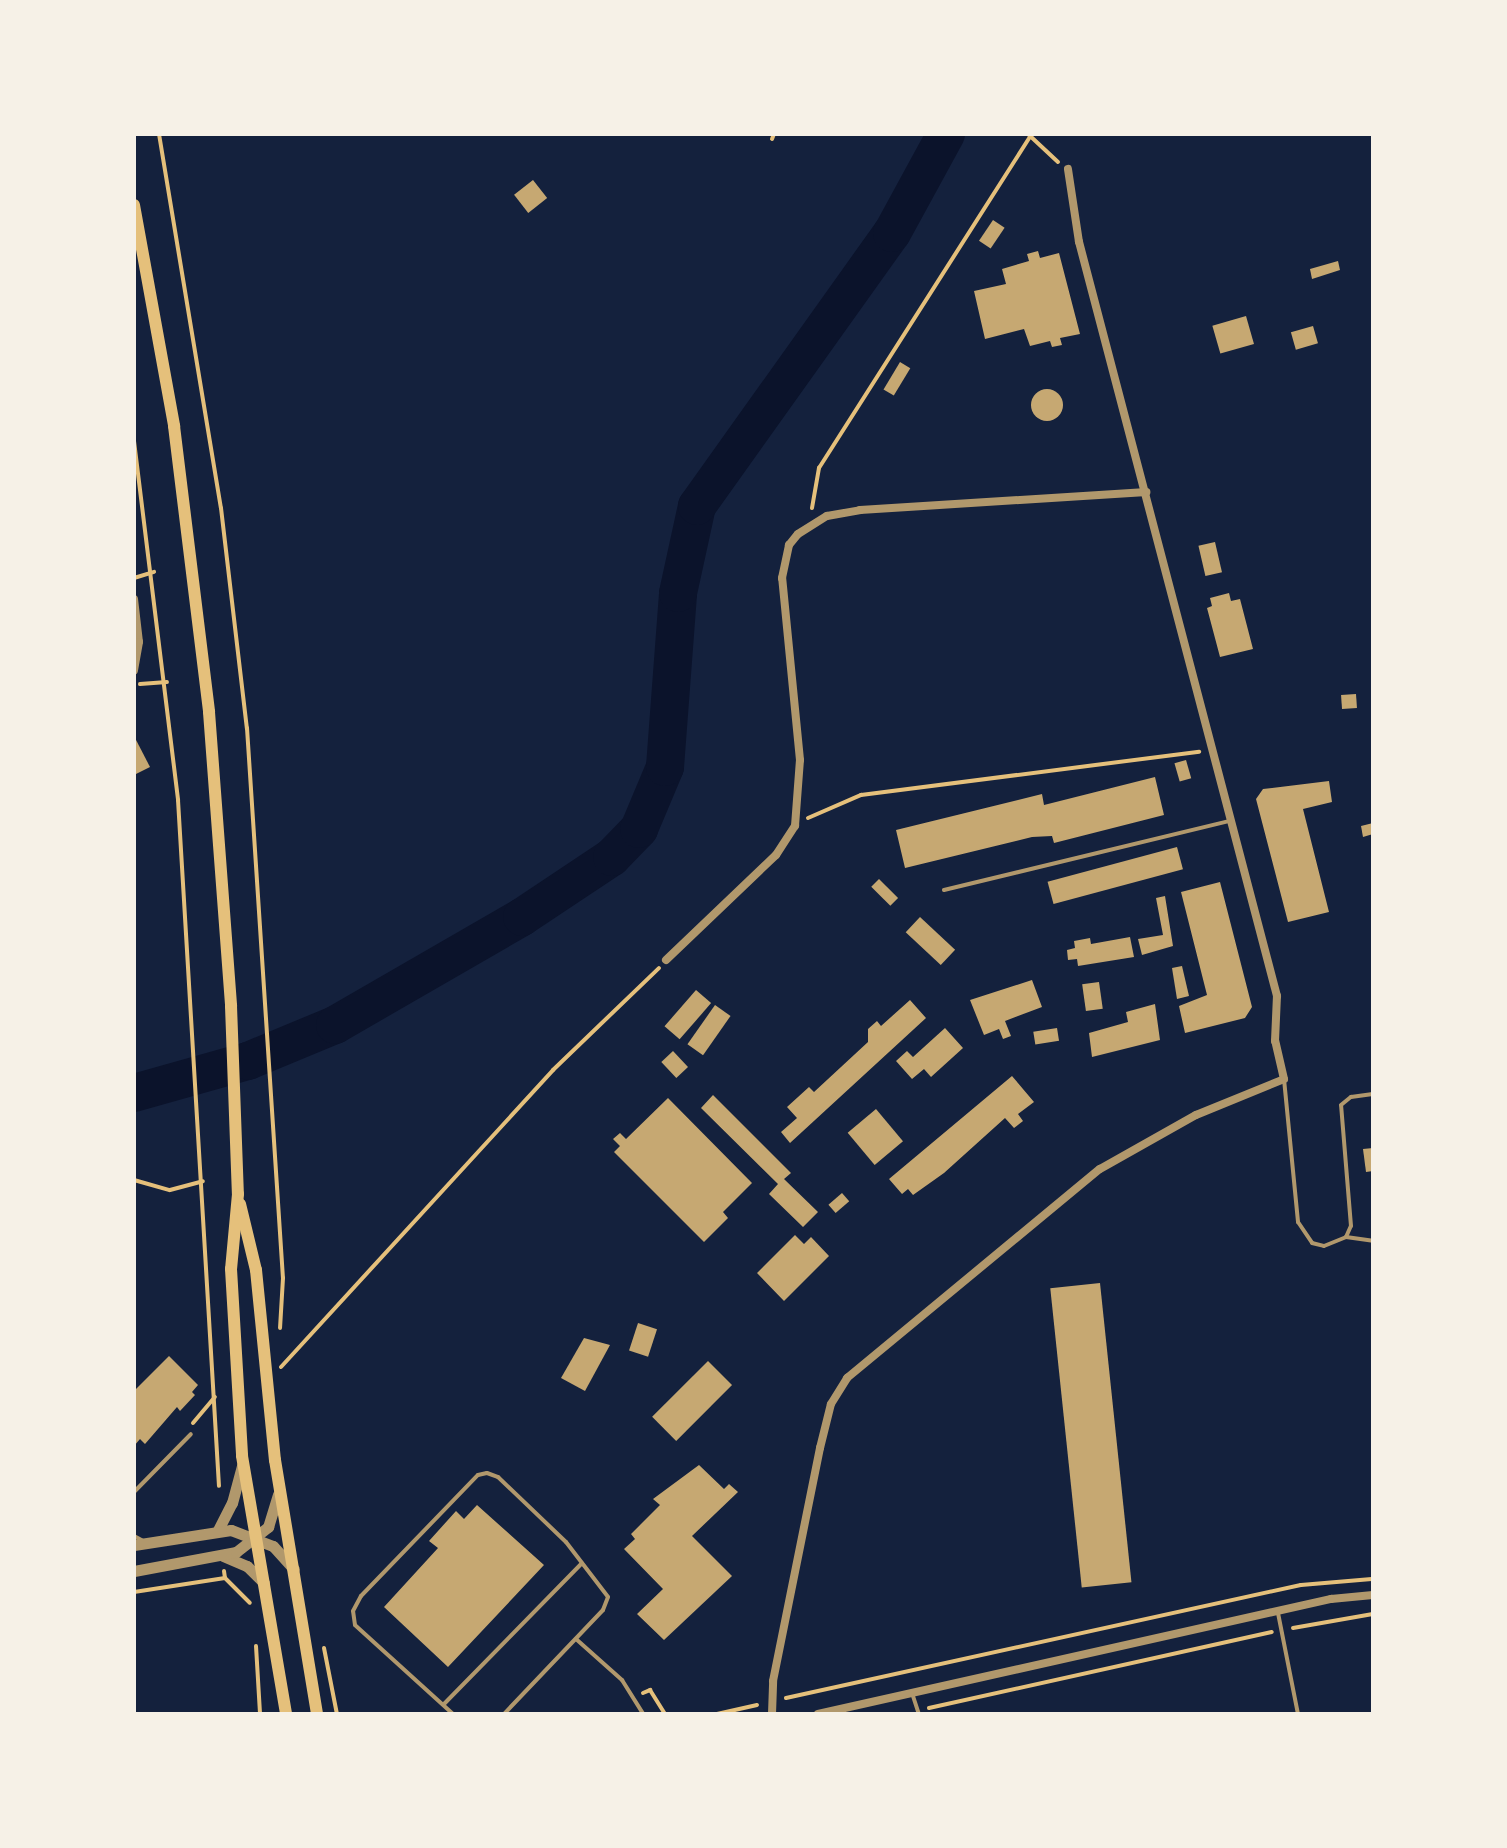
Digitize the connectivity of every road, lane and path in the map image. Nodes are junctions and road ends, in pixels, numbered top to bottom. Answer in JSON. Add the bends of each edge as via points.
{"nodes":[{"id":1,"x":159,"y":134,"type":"edge"},
{"id":2,"x":1029,"y":135,"type":"edge"},
{"id":3,"x":1068,"y":169,"type":"joint"},
{"id":4,"x":134,"y":205,"type":"edge"},
{"id":5,"x":134,"y":441,"type":"edge"},
{"id":6,"x":1146,"y":492,"type":"junction"},
{"id":7,"x":811,"y":524,"type":"junction"},
{"id":8,"x":154,"y":572,"type":"junction"},
{"id":9,"x":134,"y":578,"type":"edge"},
{"id":10,"x":134,"y":599,"type":"edge"},
{"id":11,"x":134,"y":671,"type":"edge"},
{"id":12,"x":167,"y":682,"type":"junction"},
{"id":13,"x":134,"y":685,"type":"edge"},
{"id":14,"x":1213,"y":750,"type":"junction"},
{"id":15,"x":1232,"y":821,"type":"junction"},
{"id":16,"x":795,"y":826,"type":"junction"},
{"id":17,"x":944,"y":890,"type":"dead end"},
{"id":18,"x":666,"y":960,"type":"joint"},
{"id":19,"x":1284,"y":1079,"type":"junction"},
{"id":20,"x":1373,"y":1094,"type":"edge"},
{"id":21,"x":134,"y":1180,"type":"edge"},
{"id":22,"x":203,"y":1181,"type":"junction"},
{"id":23,"x":238,"y":1194,"type":"junction"},
{"id":24,"x":1346,"y":1237,"type":"junction"},
{"id":25,"x":1373,"y":1241,"type":"edge"},
{"id":26,"x":279,"y":1342,"type":"dead end"},
{"id":27,"x":280,"y":1355,"type":"dead end"},
{"id":28,"x":281,"y":1367,"type":"junction"},
{"id":29,"x":283,"y":1382,"type":"dead end"},
{"id":30,"x":215,"y":1397,"type":"junction"},
{"id":31,"x":195,"y":1418,"type":"dead end"},
{"id":32,"x":191,"y":1434,"type":"dead end"},
{"id":33,"x":242,"y":1456,"type":"junction"},
{"id":34,"x":279,"y":1487,"type":"junction"},
{"id":35,"x":134,"y":1492,"type":"edge"},
{"id":36,"x":219,"y":1494,"type":"dead end"},
{"id":37,"x":218,"y":1530,"type":"junction"},
{"id":38,"x":134,"y":1536,"type":"edge"},
{"id":39,"x":258,"y":1538,"type":"junction"},
{"id":40,"x":149,"y":1543,"type":"junction"},
{"id":41,"x":134,"y":1545,"type":"edge"},
{"id":42,"x":222,"y":1556,"type":"junction"},
{"id":43,"x":582,"y":1563,"type":"junction"},
{"id":44,"x":134,"y":1571,"type":"edge"},
{"id":45,"x":297,"y":1573,"type":"junction"},
{"id":46,"x":225,"y":1578,"type":"junction"},
{"id":47,"x":1373,"y":1579,"type":"edge"},
{"id":48,"x":266,"y":1585,"type":"junction"},
{"id":49,"x":134,"y":1592,"type":"edge"},
{"id":50,"x":1373,"y":1595,"type":"edge"},
{"id":51,"x":251,"y":1606,"type":"dead end"},
{"id":52,"x":1278,"y":1613,"type":"junction"},
{"id":53,"x":1373,"y":1614,"type":"edge"},
{"id":54,"x":1283,"y":1630,"type":"junction"},
{"id":55,"x":318,"y":1633,"type":"dead end"},
{"id":56,"x":256,"y":1635,"type":"dead end"},
{"id":57,"x":576,"y":1639,"type":"junction"},
{"id":58,"x":912,"y":1693,"type":"junction"},
{"id":59,"x":771,"y":1702,"type":"junction"},
{"id":60,"x":443,"y":1705,"type":"junction"},
{"id":61,"x":918,"y":1712,"type":"edge"},
{"id":62,"x":260,"y":1714,"type":"edge"},
{"id":63,"x":286,"y":1714,"type":"edge"},
{"id":64,"x":317,"y":1714,"type":"edge"},
{"id":65,"x":337,"y":1714,"type":"edge"},
{"id":66,"x":453,"y":1714,"type":"edge"},
{"id":67,"x":504,"y":1714,"type":"edge"},
{"id":68,"x":643,"y":1714,"type":"edge"},
{"id":69,"x":717,"y":1714,"type":"edge"},
{"id":70,"x":772,"y":1714,"type":"edge"},
{"id":71,"x":818,"y":1714,"type":"edge"},
{"id":72,"x":1298,"y":1714,"type":"edge"}],
"edges":[{"from":1,"to":26,"type":"path","via":[[231,588],[247,728],[283,1278]]},
{"from":2,"to":3,"type":"path"},
{"from":2,"to":7,"type":"path","via":[[819,468]]},
{"from":3,"to":6,"type":"street","via":[[1079,242]]},
{"from":4,"to":23,"type":"main road","via":[[174,426],[195,582],[231,1006]]},
{"from":5,"to":8,"type":"path"},
{"from":6,"to":7,"type":"street","via":[[860,510]]},
{"from":6,"to":14,"type":"street"},
{"from":7,"to":16,"type":"street","via":[[789,545],[782,578],[801,778]]},
{"from":8,"to":9,"type":"path"},
{"from":8,"to":12,"type":"path"},
{"from":10,"to":11,"type":"street","via":[[139,648]]},
{"from":12,"to":13,"type":"path"},
{"from":12,"to":22,"type":"path"},
{"from":14,"to":15,"type":"street"},
{"from":14,"to":16,"type":"path","via":[[859,795]]},
{"from":15,"to":17,"type":"lane"},
{"from":15,"to":19,"type":"street","via":[[1277,996],[1275,1041]]},
{"from":16,"to":18,"type":"street","via":[[773,858]]},
{"from":18,"to":28,"type":"path","via":[[553,1070]]},
{"from":19,"to":24,"type":"lane","via":[[1302,1233],[1324,1246]]},
{"from":19,"to":59,"type":"street","via":[[1196,1115],[1100,1169],[847,1377],[832,1402],[820,1448]]},
{"from":20,"to":24,"type":"lane","via":[[1351,1097],[1339,1115],[1352,1206]]},
{"from":21,"to":22,"type":"path","via":[[170,1190]]},
{"from":22,"to":30,"type":"path"},
{"from":23,"to":33,"type":"main road","via":[[231,1269]]},
{"from":23,"to":34,"type":"main road","via":[[256,1270]]},
{"from":24,"to":25,"type":"lane"},
{"from":27,"to":28,"type":"path"},
{"from":28,"to":29,"type":"path"},
{"from":30,"to":31,"type":"path"},
{"from":30,"to":36,"type":"path"},
{"from":32,"to":35,"type":"lane"},
{"from":33,"to":37,"type":"street","via":[[232,1503]]},
{"from":33,"to":39,"type":"main road"},
{"from":34,"to":39,"type":"street","via":[[275,1514]]},
{"from":34,"to":45,"type":"main road"},
{"from":37,"to":39,"type":"street"},
{"from":37,"to":40,"type":"street"},
{"from":38,"to":40,"type":"lane"},
{"from":39,"to":42,"type":"street"},
{"from":39,"to":45,"type":"street","via":[[282,1554]]},
{"from":39,"to":48,"type":"main road"},
{"from":40,"to":41,"type":"street"},
{"from":42,"to":44,"type":"street"},
{"from":42,"to":46,"type":"path"},
{"from":42,"to":48,"type":"street","via":[[247,1566]]},
{"from":43,"to":57,"type":"lane","via":[[608,1603]]},
{"from":43,"to":60,"type":"lane"},
{"from":43,"to":60,"type":"lane","via":[[498,1477],[478,1475],[361,1596],[353,1611],[355,1625]]},
{"from":45,"to":64,"type":"main road"},
{"from":46,"to":49,"type":"path"},
{"from":46,"to":51,"type":"path"},
{"from":47,"to":59,"type":"path","via":[[1301,1585]]},
{"from":48,"to":63,"type":"main road"},
{"from":50,"to":52,"type":"street"},
{"from":52,"to":54,"type":"lane"},
{"from":52,"to":58,"type":"street"},
{"from":53,"to":54,"type":"path"},
{"from":54,"to":61,"type":"path"},
{"from":54,"to":72,"type":"lane"},
{"from":55,"to":65,"type":"path","via":[[329,1660]]},
{"from":56,"to":62,"type":"path"},
{"from":57,"to":67,"type":"lane"},
{"from":57,"to":68,"type":"lane","via":[[622,1680]]},
{"from":58,"to":61,"type":"lane"},
{"from":58,"to":71,"type":"street"},
{"from":59,"to":69,"type":"path"},
{"from":59,"to":70,"type":"street"},
{"from":60,"to":66,"type":"lane"}]}
